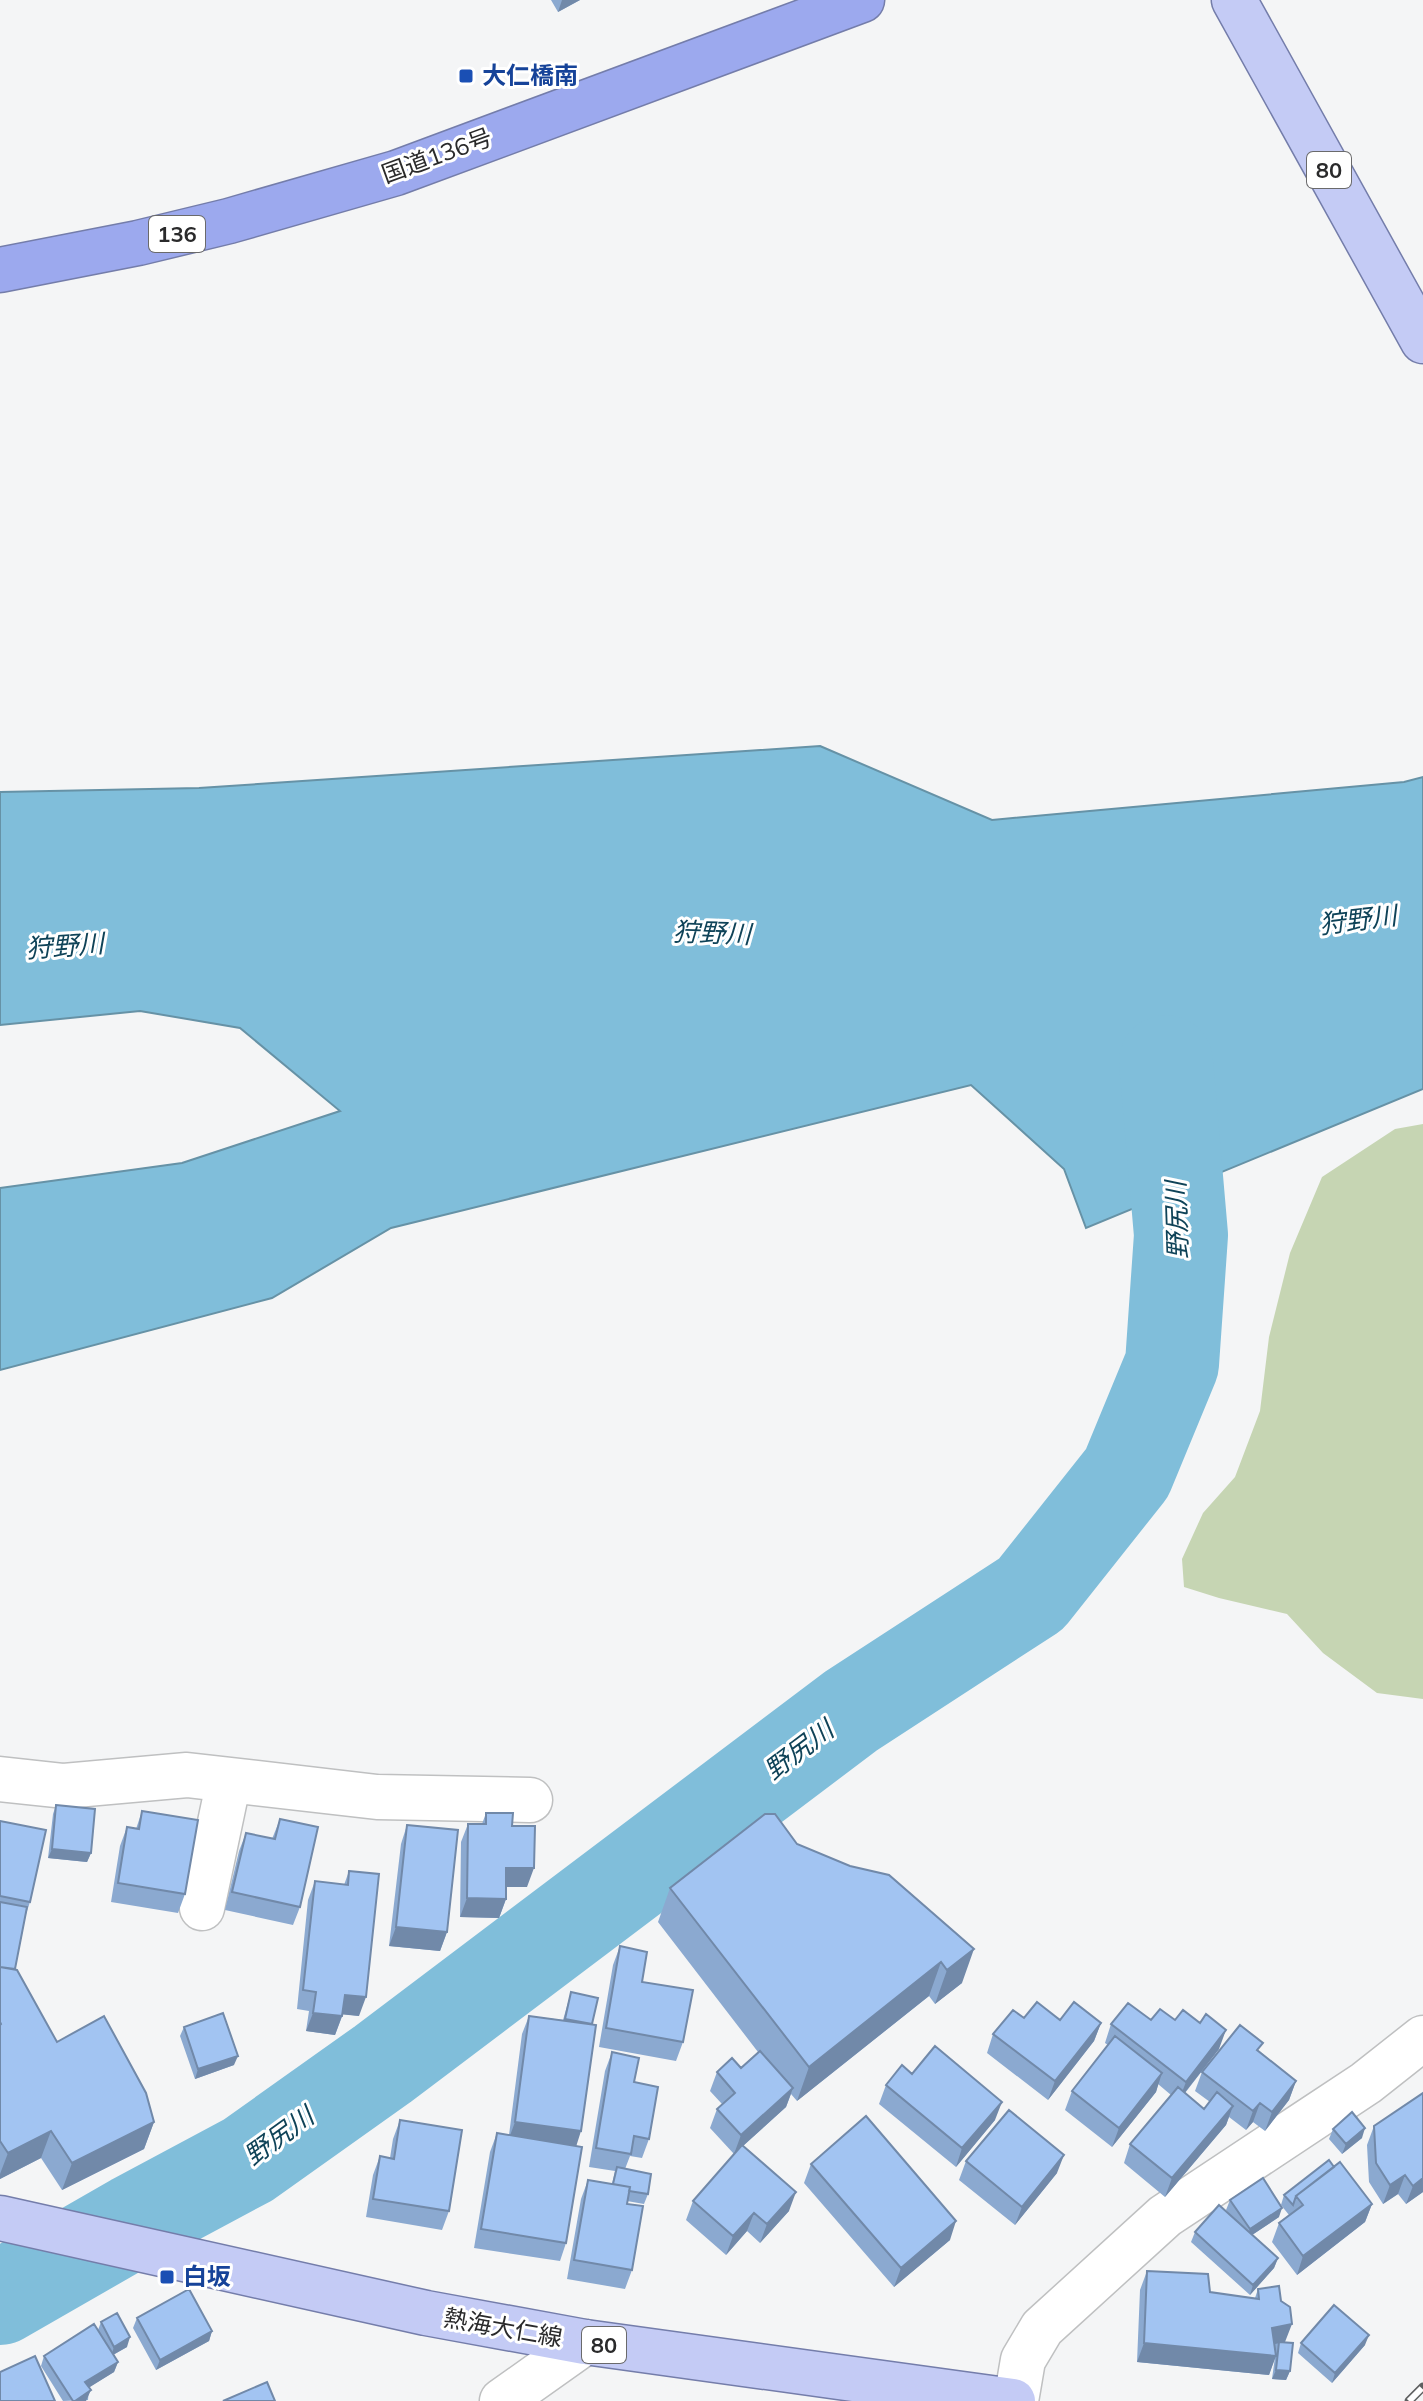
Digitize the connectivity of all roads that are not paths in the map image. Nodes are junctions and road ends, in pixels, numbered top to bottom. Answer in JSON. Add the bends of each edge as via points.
{"nodes":[{"id":1,"x":862,"y":0,"type":"edge"},
{"id":2,"x":1234,"y":0,"type":"edge"},
{"id":3,"x":0,"y":270,"type":"edge"},
{"id":4,"x":1423,"y":341,"type":"edge"},
{"id":5,"x":0,"y":1779,"type":"edge"},
{"id":6,"x":229,"y":1780,"type":"junction"},
{"id":7,"x":530,"y":1800,"type":"dead end"},
{"id":8,"x":202,"y":1908,"type":"dead end"},
{"id":9,"x":1423,"y":2038,"type":"edge"},
{"id":10,"x":9,"y":2220,"type":"edge"},
{"id":11,"x":585,"y":2342,"type":"junction"},
{"id":12,"x":506,"y":2400,"type":"edge"},
{"id":13,"x":1014,"y":2401,"type":"edge"}],
"edges":[{"from":1,"to":3,"type":"highway","name":"国道136号","number":"136","via":[[396,173],[229,221]]},
{"from":2,"to":4,"type":"main road","number":"80"},
{"from":5,"to":6,"type":"street","via":[[64,1786],[187,1775]]},
{"from":6,"to":7,"type":"street","via":[[377,1797]]},
{"from":6,"to":8,"type":"street"},
{"from":9,"to":13,"type":"street","via":[[1366,2083],[1165,2216],[1042,2328],[1023,2360]]},
{"from":10,"to":11,"type":"main road","name":"熱海大仁線","number":"80","via":[[426,2313]]},
{"from":11,"to":12,"type":"street"},
{"from":11,"to":13,"type":"main road","name":"熱海大仁線","number":"80"}]}
